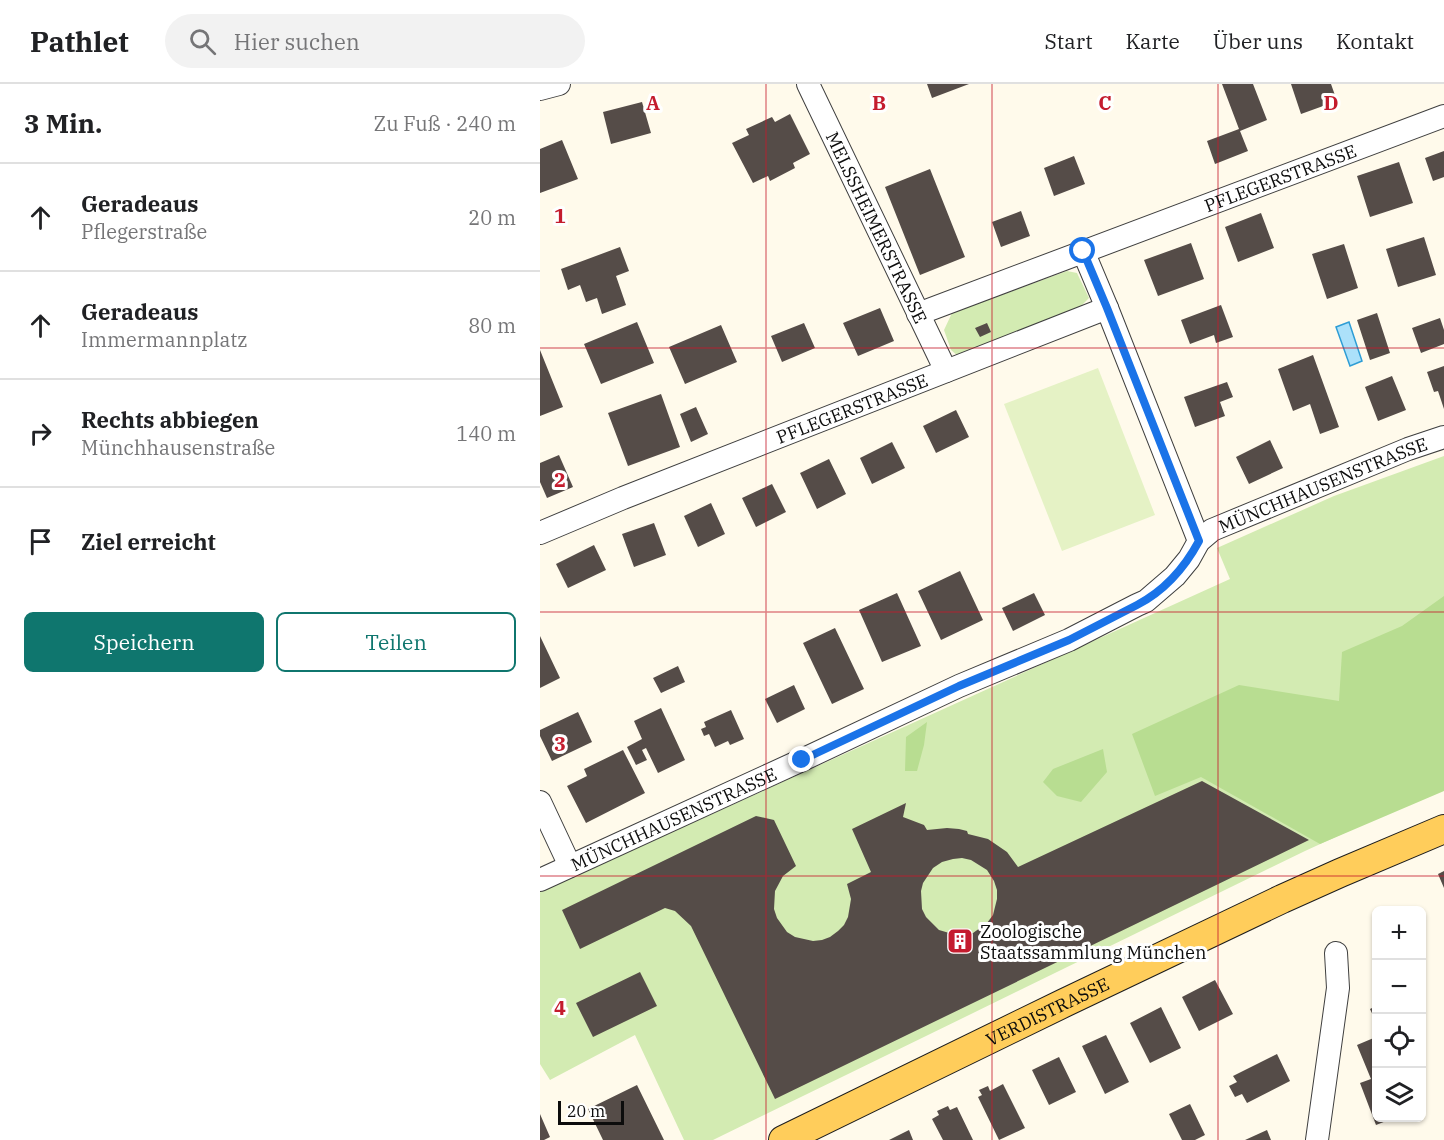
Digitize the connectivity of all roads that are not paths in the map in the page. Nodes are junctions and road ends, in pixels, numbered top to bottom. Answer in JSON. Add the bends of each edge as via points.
{"nodes":[{"id":1,"x":559,"y":84,"type":"edge"},
{"id":2,"x":808,"y":84,"type":"edge"},
{"id":3,"x":540,"y":89,"type":"edge"},
{"id":4,"x":1444,"y":116,"type":"edge"},
{"id":5,"x":1083,"y":251,"type":"junction"},
{"id":6,"x":1107,"y":308,"type":"junction"},
{"id":7,"x":918,"y":314,"type":"junction"},
{"id":8,"x":946,"y":370,"type":"junction"},
{"id":9,"x":1444,"y":437,"type":"edge"},
{"id":10,"x":540,"y":533,"type":"edge"},
{"id":11,"x":1199,"y":541,"type":"junction"},
{"id":12,"x":540,"y":802,"type":"edge"},
{"id":13,"x":1444,"y":829,"type":"edge"},
{"id":14,"x":570,"y":866,"type":"junction"},
{"id":15,"x":540,"y":880,"type":"edge"},
{"id":16,"x":1336,"y":952,"type":"dead end"},
{"id":17,"x":783,"y":1140,"type":"edge"},
{"id":18,"x":1317,"y":1140,"type":"edge"}],
"edges":[{"from":1,"to":3,"type":"street"},
{"from":2,"to":7,"type":"street","name":"MELSSHEIMERSTRASSE"},
{"from":4,"to":5,"type":"street","name":"PFLEGERSTRASSE"},
{"from":5,"to":6,"type":"street"},
{"from":5,"to":7,"type":"street","name":"PFLEGERSTRASSE"},
{"from":6,"to":8,"type":"street","name":"PFLEGERSTRASSE"},
{"from":6,"to":11,"type":"street"},
{"from":7,"to":8,"type":"street","name":"MELSSHEIMERSTRASSE"},
{"from":8,"to":10,"type":"street","name":"PFLEGERSTRASSE"},
{"from":9,"to":11,"type":"street","name":"MÜNCHHAUSENSTRASSE","via":[[1212,530]]},
{"from":11,"to":14,"type":"street","name":"MÜNCHHAUSENSTRASSE","via":[[1175,576],[1146,601],[1069,640],[959,686]]},
{"from":12,"to":14,"type":"street"},
{"from":13,"to":17,"type":"main road","name":"VERDISTRASSE","via":[[1282,899]]},
{"from":14,"to":15,"type":"street","name":"MÜNCHHAUSENSTRASSE"},
{"from":16,"to":18,"type":"street","via":[[1338,988]]}]}
